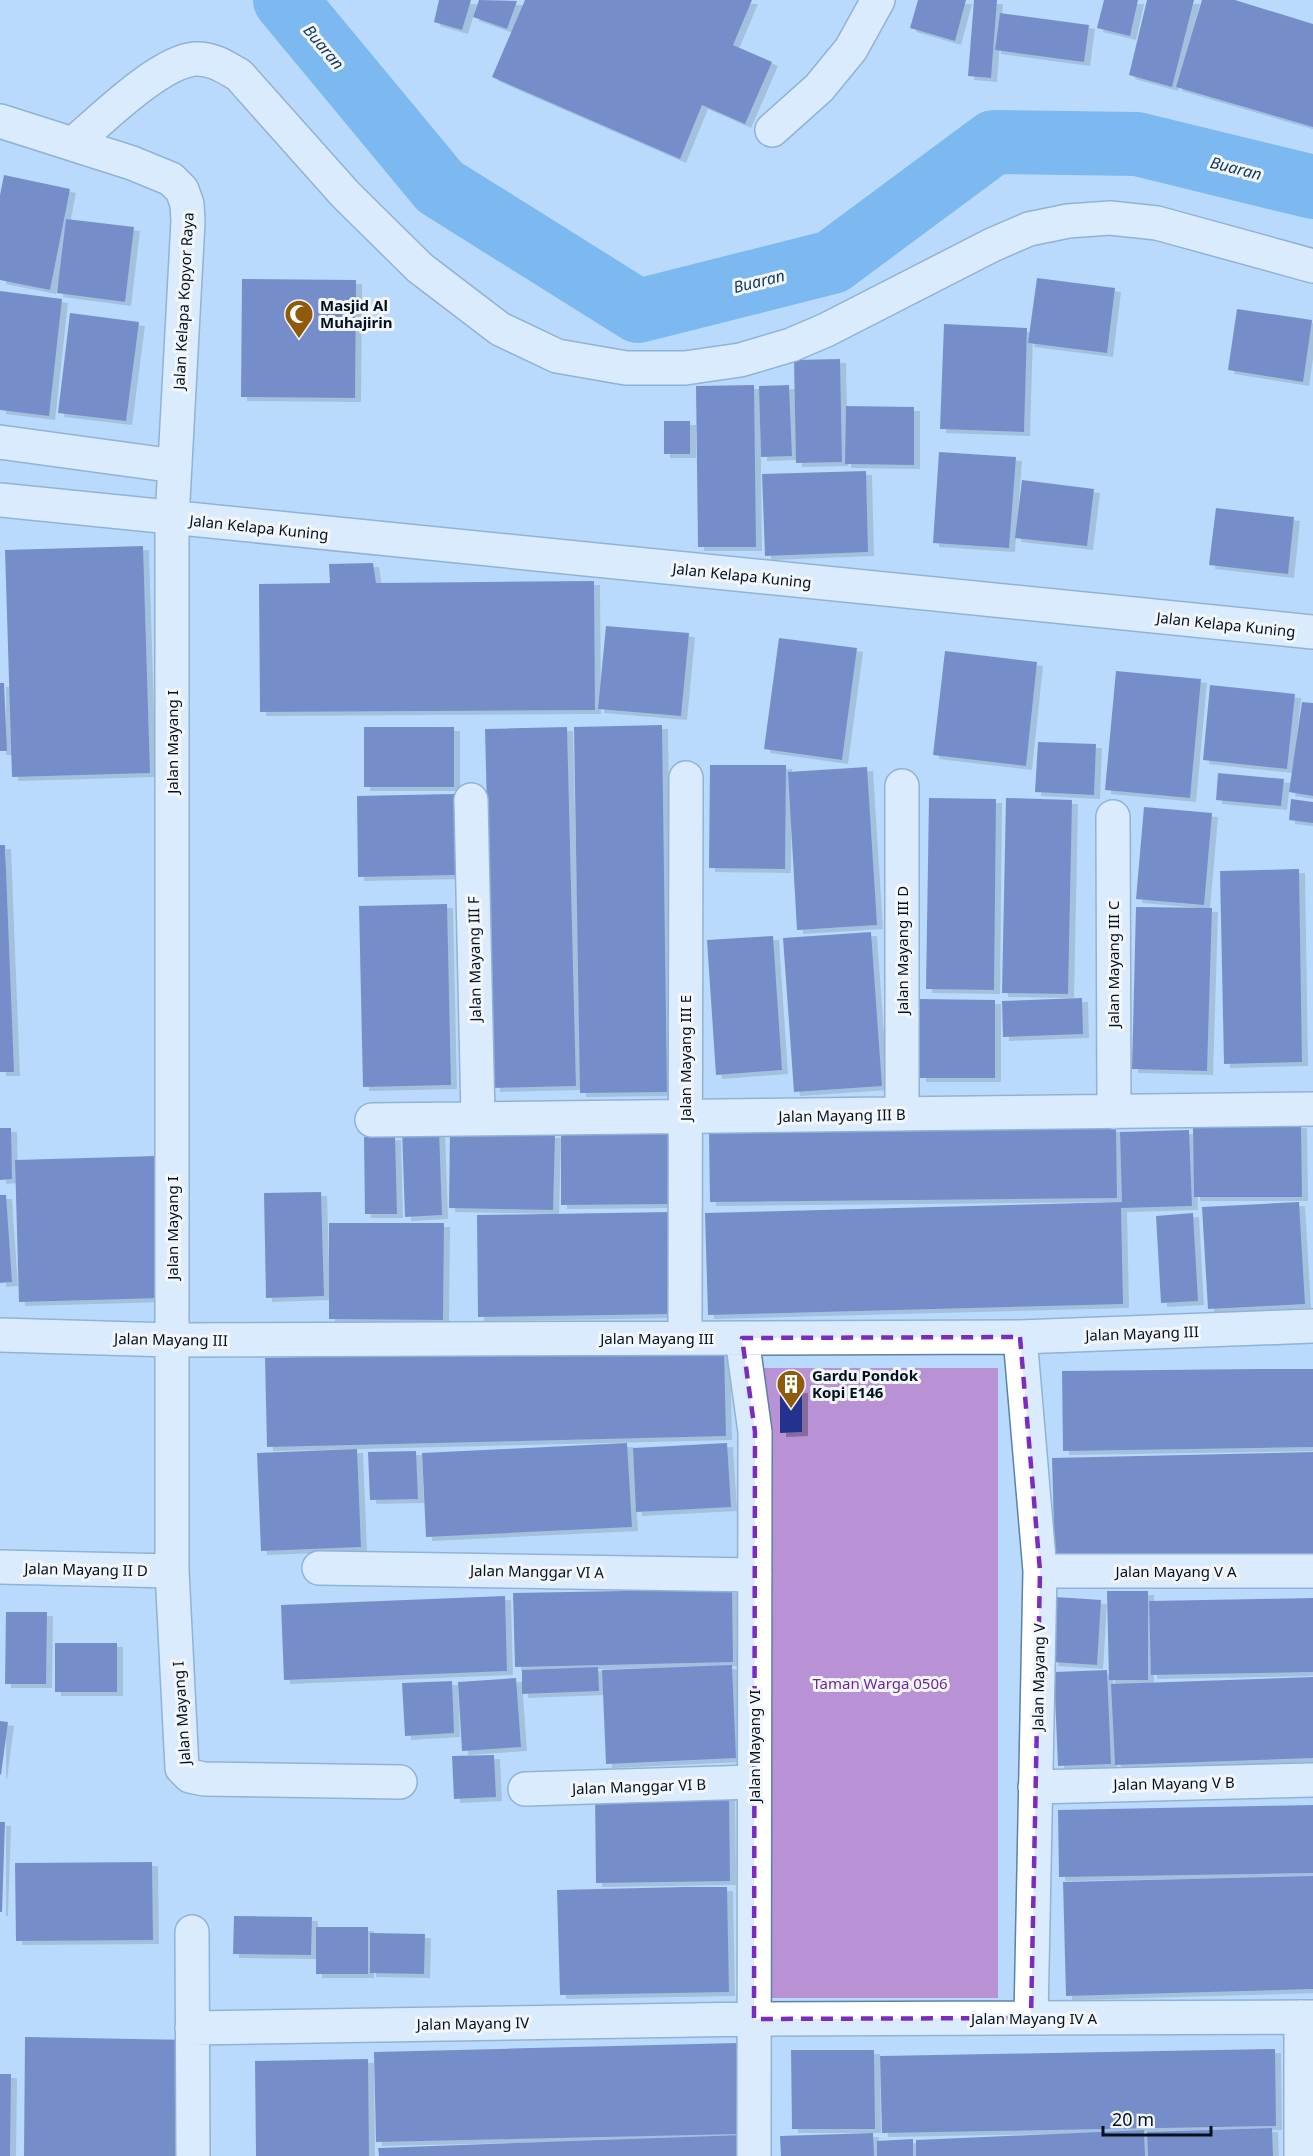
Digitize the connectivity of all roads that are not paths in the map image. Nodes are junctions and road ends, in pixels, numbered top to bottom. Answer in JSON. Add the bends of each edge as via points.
{"nodes":[{"id":1,"x":878,"y":0,"type":"edge"},
{"id":2,"x":0,"y":121,"type":"edge"},
{"id":3,"x":772,"y":130,"type":"dead end"},
{"id":4,"x":73,"y":144,"type":"junction"},
{"id":5,"x":1313,"y":266,"type":"edge"},
{"id":6,"x":0,"y":442,"type":"edge"},
{"id":7,"x":175,"y":466,"type":"junction"},
{"id":8,"x":0,"y":500,"type":"edge"},
{"id":9,"x":172,"y":519,"type":"junction"},
{"id":10,"x":1313,"y":632,"type":"edge"},
{"id":11,"x":686,"y":778,"type":"dead end"},
{"id":12,"x":902,"y":786,"type":"dead end"},
{"id":13,"x":471,"y":800,"type":"dead end"},
{"id":14,"x":1113,"y":817,"type":"dead end"},
{"id":15,"x":1313,"y":1109,"type":"edge"},
{"id":16,"x":1114,"y":1112,"type":"junction"},
{"id":17,"x":902,"y":1114,"type":"junction"},
{"id":18,"x":685,"y":1116,"type":"junction"},
{"id":19,"x":478,"y":1118,"type":"junction"},
{"id":20,"x":372,"y":1120,"type":"dead end"},
{"id":21,"x":1313,"y":1326,"type":"edge"},
{"id":22,"x":0,"y":1335,"type":"edge"},
{"id":23,"x":685,"y":1337,"type":"junction"},
{"id":24,"x":1020,"y":1337,"type":"junction"},
{"id":25,"x":742,"y":1338,"type":"junction"},
{"id":26,"x":171,"y":1340,"type":"junction"},
{"id":27,"x":0,"y":1567,"type":"edge"},
{"id":28,"x":319,"y":1568,"type":"dead end"},
{"id":29,"x":172,"y":1571,"type":"junction"},
{"id":30,"x":1040,"y":1571,"type":"junction"},
{"id":31,"x":1313,"y":1571,"type":"edge"},
{"id":32,"x":755,"y":1575,"type":"junction"},
{"id":33,"x":1313,"y":1780,"type":"edge"},
{"id":34,"x":400,"y":1782,"type":"dead end"},
{"id":35,"x":753,"y":1782,"type":"junction"},
{"id":36,"x":1035,"y":1787,"type":"junction"},
{"id":37,"x":525,"y":1789,"type":"dead end"},
{"id":38,"x":192,"y":1932,"type":"dead end"},
{"id":39,"x":1307,"y":2017,"type":"edge"},
{"id":40,"x":1031,"y":2018,"type":"junction"},
{"id":41,"x":754,"y":2019,"type":"junction"},
{"id":42,"x":192,"y":2028,"type":"junction"},
{"id":43,"x":193,"y":2156,"type":"edge"},
{"id":44,"x":754,"y":2156,"type":"edge"},
{"id":45,"x":1301,"y":2156,"type":"edge"}],
"edges":[{"from":1,"to":3,"type":"street","via":[[845,57],[819,88]]},
{"from":2,"to":4,"type":"street","name":"Jalan Kelapa Kopyor Raya"},
{"from":4,"to":5,"type":"street","via":[[172,65],[195,59],[220,64],[239,75],[345,194],[420,268],[500,329],[557,356],[626,368],[685,368],[740,360],[791,345],[992,245],[1029,229],[1068,221],[1110,218],[1157,223]]},
{"from":4,"to":7,"type":"street","name":"Jalan Kelapa Kopyor Raya","via":[[171,179],[182,190],[187,204]]},
{"from":6,"to":7,"type":"street"},
{"from":7,"to":9,"type":"street","name":"Jalan Mayang I"},
{"from":8,"to":9,"type":"street","name":"Jalan Kelapa Kuning"},
{"from":9,"to":10,"type":"street","name":"Jalan Kelapa Kuning"},
{"from":9,"to":26,"type":"street","name":"Jalan Mayang I"},
{"from":11,"to":18,"type":"street","name":"Jalan Mayang III E"},
{"from":12,"to":17,"type":"street","name":"Jalan Mayang III D"},
{"from":13,"to":19,"type":"street","name":"Jalan Mayang III F"},
{"from":14,"to":16,"type":"street","name":"Jalan Mayang III C"},
{"from":15,"to":16,"type":"street","name":"Jalan Mayang III B"},
{"from":16,"to":17,"type":"street","name":"Jalan Mayang III B"},
{"from":17,"to":18,"type":"street","name":"Jalan Mayang III B"},
{"from":18,"to":19,"type":"street","name":"Jalan Mayang III B"},
{"from":18,"to":23,"type":"street","name":"Jalan Mayang III E"},
{"from":19,"to":20,"type":"street","name":"Jalan Mayang III B"},
{"from":21,"to":24,"type":"street","name":"Jalan Mayang III"},
{"from":22,"to":26,"type":"street","name":"Jalan Mayang III"},
{"from":23,"to":25,"type":"street","name":"Jalan Mayang III"},
{"from":23,"to":26,"type":"street","name":"Jalan Mayang III"},
{"from":24,"to":25,"type":"street","name":"Jalan Mayang III"},
{"from":24,"to":30,"type":"street","name":"Jalan Mayang V"},
{"from":25,"to":32,"type":"street","name":"Jalan Mayang VI","via":[[755,1432]]},
{"from":26,"to":29,"type":"street","name":"Jalan Mayang I"},
{"from":27,"to":29,"type":"street","name":"Jalan Mayang II D"},
{"from":28,"to":32,"type":"street","name":"Jalan Manggar VI A"},
{"from":29,"to":34,"type":"street","name":"Jalan Mayang I","via":[[185,1773],[204,1779]]},
{"from":30,"to":31,"type":"street","name":"Jalan Mayang V A"},
{"from":30,"to":36,"type":"street","name":"Jalan Mayang V"},
{"from":32,"to":35,"type":"street","name":"Jalan Mayang VI"},
{"from":33,"to":36,"type":"street","name":"Jalan Mayang V B"},
{"from":35,"to":37,"type":"street","name":"Jalan Manggar VI B"},
{"from":35,"to":41,"type":"street","name":"Jalan Mayang VI"},
{"from":36,"to":40,"type":"street","name":"Jalan Mayang V"},
{"from":38,"to":42,"type":"street"},
{"from":39,"to":40,"type":"street","name":"Jalan Mayang IV A"},
{"from":39,"to":45,"type":"street"},
{"from":40,"to":41,"type":"street","name":"Jalan Mayang IV A"},
{"from":41,"to":42,"type":"street","name":"Jalan Mayang IV"},
{"from":41,"to":44,"type":"street","name":"Jalan Mayang VI"},
{"from":42,"to":43,"type":"street"}]}
